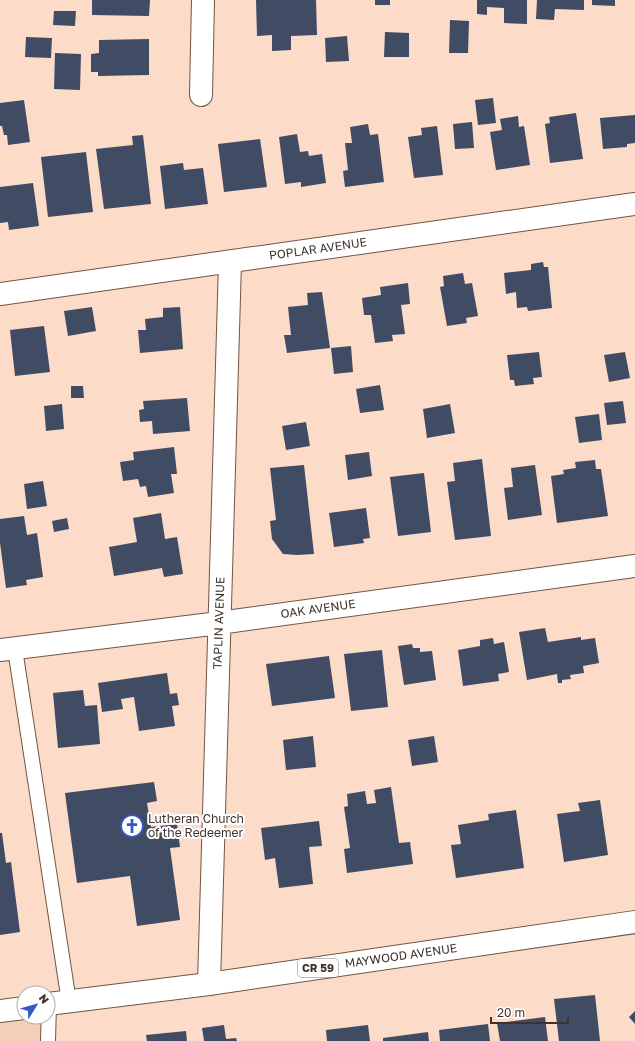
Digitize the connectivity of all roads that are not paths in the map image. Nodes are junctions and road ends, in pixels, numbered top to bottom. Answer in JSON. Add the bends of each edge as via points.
{"nodes":[{"id":1,"x":203,"y":0,"type":"edge"},
{"id":2,"x":201,"y":95,"type":"dead end"},
{"id":3,"x":635,"y":204,"type":"edge"},
{"id":4,"x":230,"y":262,"type":"junction"},
{"id":5,"x":0,"y":294,"type":"edge"},
{"id":6,"x":635,"y":566,"type":"edge"},
{"id":7,"x":219,"y":622,"type":"junction"},
{"id":8,"x":7,"y":650,"type":"edge"},
{"id":9,"x":635,"y":922,"type":"edge"},
{"id":10,"x":209,"y":984,"type":"junction"},
{"id":11,"x":52,"y":985,"type":"edge"},
{"id":12,"x":56,"y":1004,"type":"edge"},
{"id":13,"x":16,"y":1009,"type":"edge"},
{"id":14,"x":0,"y":1011,"type":"edge"},
{"id":15,"x":51,"y":1025,"type":"edge"},
{"id":16,"x":48,"y":1041,"type":"edge"}],
"edges":[{"from":1,"to":2,"type":"street"},
{"from":3,"to":4,"type":"street","name":"POPLAR AVENUE"},
{"from":4,"to":5,"type":"street","name":"POPLAR AVENUE"},
{"from":4,"to":7,"type":"street","name":"TAPLIN AVENUE"},
{"from":6,"to":7,"type":"street","name":"OAK AVENUE"},
{"from":7,"to":8,"type":"street","name":"OAK AVENUE"},
{"from":7,"to":10,"type":"street","name":"TAPLIN AVENUE"},
{"from":8,"to":11,"type":"lane"},
{"from":9,"to":10,"type":"street","name":"MAYWOOD AVENUE","number":"CR 59"},
{"from":10,"to":12,"type":"street","name":"MAYWOOD AVENUE","number":"CR 59"},
{"from":13,"to":14,"type":"street"},
{"from":15,"to":16,"type":"lane"}]}
